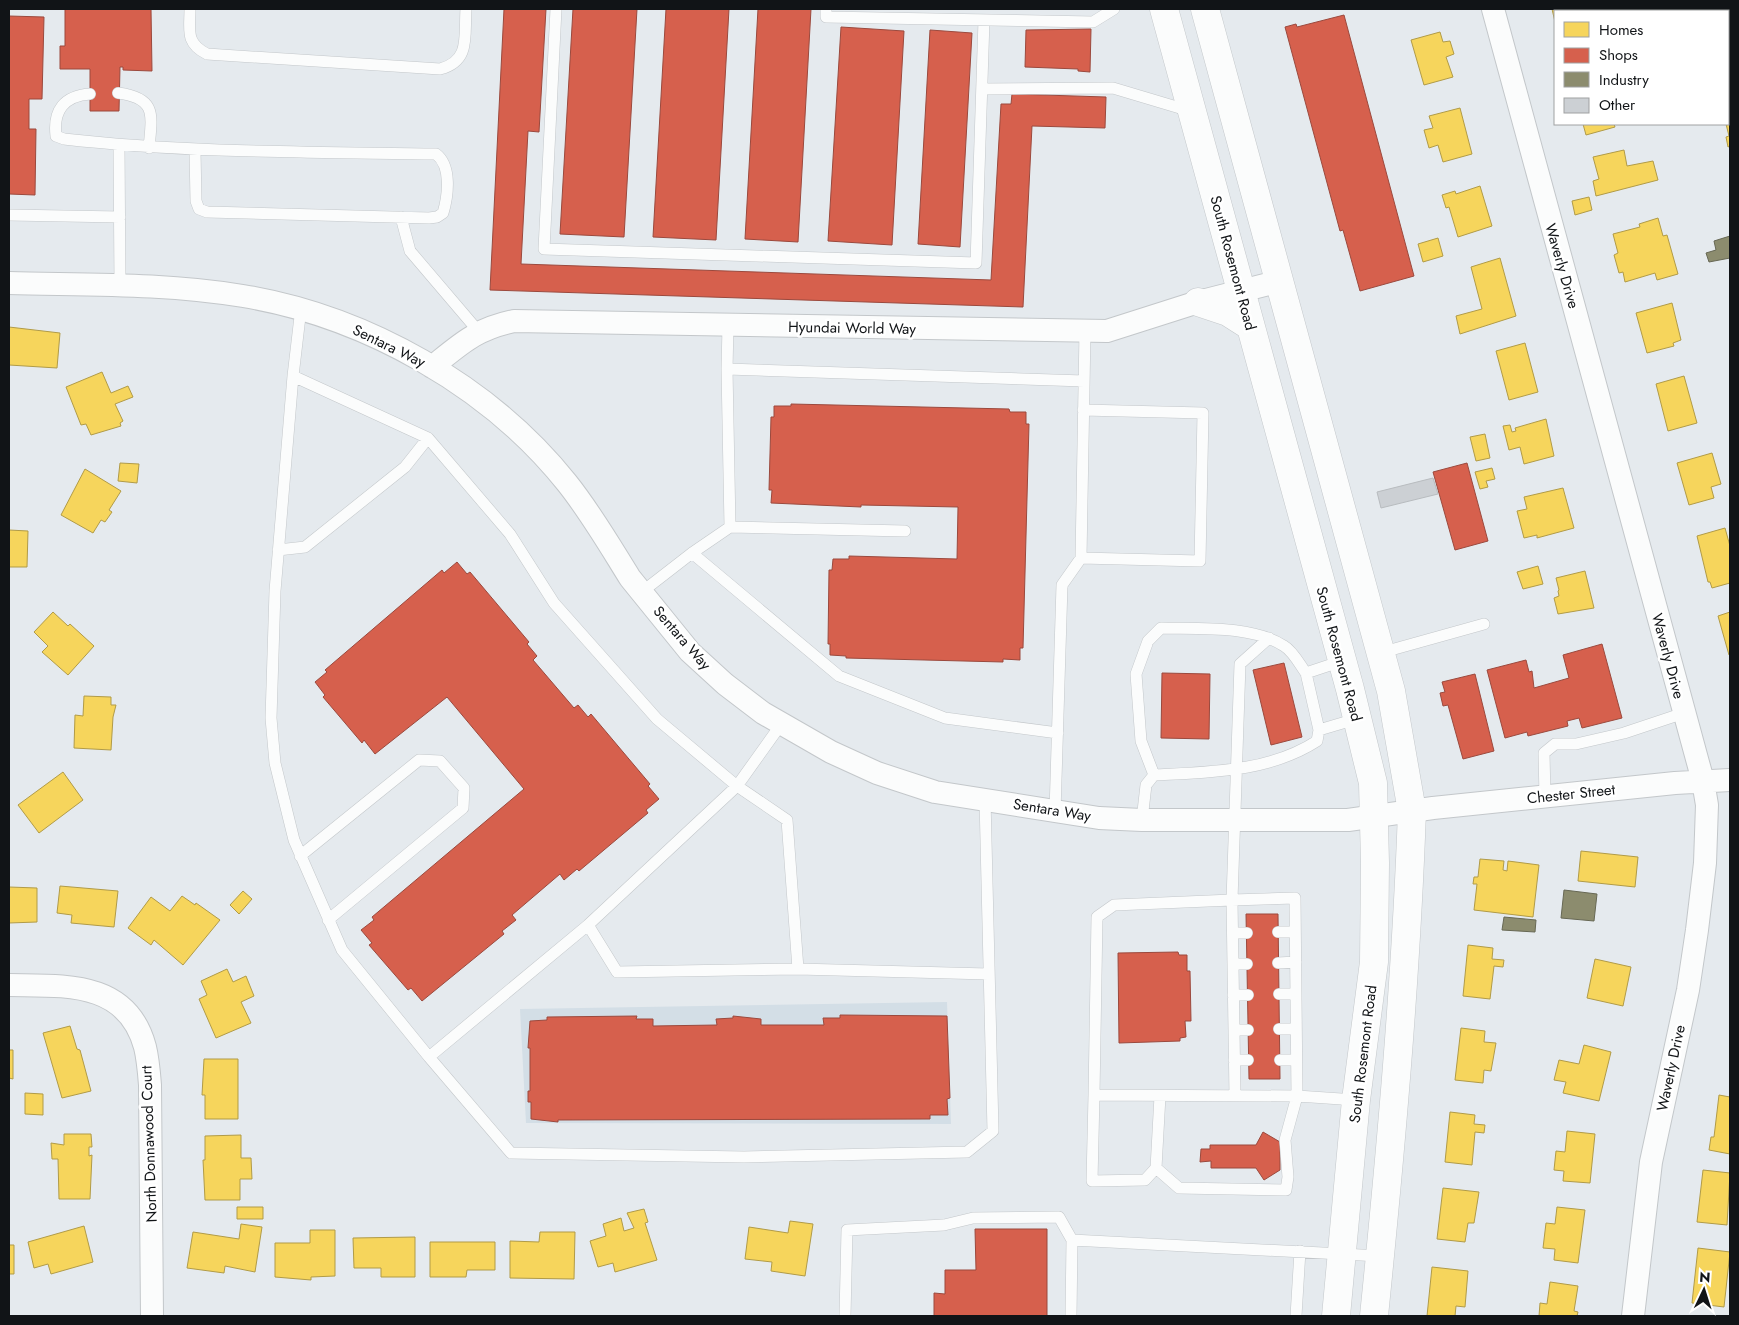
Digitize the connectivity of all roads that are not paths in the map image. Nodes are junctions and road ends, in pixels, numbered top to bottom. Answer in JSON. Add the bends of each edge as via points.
{"nodes":[{"id":1,"x":190,"y":9,"type":"edge"},
{"id":2,"x":466,"y":9,"type":"edge"},
{"id":3,"x":556,"y":9,"type":"edge"},
{"id":4,"x":826,"y":9,"type":"edge"},
{"id":5,"x":1114,"y":9,"type":"edge"},
{"id":6,"x":1164,"y":9,"type":"edge"},
{"id":7,"x":1205,"y":9,"type":"edge"},
{"id":8,"x":1492,"y":9,"type":"edge"},
{"id":9,"x":984,"y":20,"type":"junction"},
{"id":10,"x":982,"y":89,"type":"junction"},
{"id":11,"x":118,"y":93,"type":"dead end"},
{"id":12,"x":90,"y":94,"type":"dead end"},
{"id":13,"x":1192,"y":112,"type":"junction"},
{"id":14,"x":119,"y":146,"type":"junction"},
{"id":15,"x":149,"y":148,"type":"junction"},
{"id":16,"x":195,"y":151,"type":"junction"},
{"id":17,"x":9,"y":215,"type":"edge"},
{"id":18,"x":120,"y":217,"type":"junction"},
{"id":19,"x":401,"y":217,"type":"junction"},
{"id":20,"x":1280,"y":281,"type":"junction"},
{"id":21,"x":9,"y":283,"type":"edge"},
{"id":22,"x":120,"y":286,"type":"junction"},
{"id":23,"x":1240,"y":290,"type":"junction"},
{"id":24,"x":1198,"y":302,"type":"junction"},
{"id":25,"x":301,"y":308,"type":"junction"},
{"id":26,"x":728,"y":326,"type":"junction"},
{"id":27,"x":1250,"y":326,"type":"junction"},
{"id":28,"x":1085,"y":331,"type":"junction"},
{"id":29,"x":479,"y":332,"type":"junction"},
{"id":30,"x":432,"y":367,"type":"junction"},
{"id":31,"x":727,"y":369,"type":"junction"},
{"id":32,"x":293,"y":376,"type":"junction"},
{"id":33,"x":1084,"y":381,"type":"junction"},
{"id":34,"x":1083,"y":410,"type":"junction"},
{"id":35,"x":428,"y":438,"type":"junction"},
{"id":36,"x":730,"y":527,"type":"junction"},
{"id":37,"x":905,"y":531,"type":"dead end"},
{"id":38,"x":278,"y":550,"type":"junction"},
{"id":39,"x":692,"y":552,"type":"junction"},
{"id":40,"x":1081,"y":558,"type":"junction"},
{"id":41,"x":643,"y":591,"type":"junction"},
{"id":42,"x":1484,"y":624,"type":"dead end"},
{"id":43,"x":1269,"y":638,"type":"junction"},
{"id":44,"x":1380,"y":653,"type":"junction"},
{"id":45,"x":1342,"y":661,"type":"junction"},
{"id":46,"x":1306,"y":673,"type":"junction"},
{"id":47,"x":1684,"y":713,"type":"junction"},
{"id":48,"x":1356,"y":719,"type":"junction"},
{"id":49,"x":782,"y":724,"type":"junction"},
{"id":50,"x":1319,"y":730,"type":"junction"},
{"id":51,"x":1058,"y":732,"type":"junction"},
{"id":52,"x":1238,"y":768,"type":"junction"},
{"id":53,"x":1154,"y":775,"type":"junction"},
{"id":54,"x":1730,"y":780,"type":"edge"},
{"id":55,"x":1703,"y":781,"type":"junction"},
{"id":56,"x":737,"y":786,"type":"junction"},
{"id":57,"x":1545,"y":797,"type":"junction"},
{"id":58,"x":986,"y":799,"type":"junction"},
{"id":59,"x":1412,"y":811,"type":"junction"},
{"id":60,"x":1055,"y":812,"type":"junction"},
{"id":61,"x":1375,"y":817,"type":"junction"},
{"id":62,"x":1233,"y":819,"type":"junction"},
{"id":63,"x":1142,"y":820,"type":"junction"},
{"id":64,"x":300,"y":856,"type":"junction"},
{"id":65,"x":1232,"y":900,"type":"junction"},
{"id":66,"x":328,"y":920,"type":"junction"},
{"id":67,"x":588,"y":925,"type":"junction"},
{"id":68,"x":1278,"y":932,"type":"dead end"},
{"id":69,"x":1295,"y":932,"type":"junction"},
{"id":70,"x":1233,"y":933,"type":"junction"},
{"id":71,"x":1247,"y":933,"type":"dead end"},
{"id":72,"x":1296,"y":962,"type":"junction"},
{"id":73,"x":1278,"y":963,"type":"dead end"},
{"id":74,"x":1233,"y":964,"type":"junction"},
{"id":75,"x":1247,"y":964,"type":"dead end"},
{"id":76,"x":798,"y":970,"type":"junction"},
{"id":77,"x":988,"y":974,"type":"junction"},
{"id":78,"x":9,"y":985,"type":"edge"},
{"id":79,"x":1279,"y":994,"type":"dead end"},
{"id":80,"x":1296,"y":994,"type":"junction"},
{"id":81,"x":1234,"y":995,"type":"junction"},
{"id":82,"x":1248,"y":995,"type":"dead end"},
{"id":83,"x":1279,"y":1029,"type":"dead end"},
{"id":84,"x":1296,"y":1029,"type":"junction"},
{"id":85,"x":1234,"y":1030,"type":"junction"},
{"id":86,"x":1248,"y":1030,"type":"dead end"},
{"id":87,"x":429,"y":1057,"type":"junction"},
{"id":88,"x":1234,"y":1060,"type":"junction"},
{"id":89,"x":1248,"y":1060,"type":"dead end"},
{"id":90,"x":1280,"y":1060,"type":"dead end"},
{"id":91,"x":1296,"y":1060,"type":"junction"},
{"id":92,"x":1094,"y":1095,"type":"junction"},
{"id":93,"x":1160,"y":1096,"type":"junction"},
{"id":94,"x":1235,"y":1096,"type":"junction"},
{"id":95,"x":1297,"y":1096,"type":"junction"},
{"id":96,"x":1356,"y":1100,"type":"junction"},
{"id":97,"x":1156,"y":1168,"type":"junction"},
{"id":98,"x":1072,"y":1240,"type":"junction"},
{"id":99,"x":1300,"y":1251,"type":"junction"},
{"id":100,"x":1342,"y":1254,"type":"junction"},
{"id":101,"x":1380,"y":1256,"type":"junction"},
{"id":102,"x":152,"y":1316,"type":"edge"},
{"id":103,"x":846,"y":1316,"type":"edge"},
{"id":104,"x":1071,"y":1316,"type":"edge"},
{"id":105,"x":1296,"y":1316,"type":"edge"},
{"id":106,"x":1336,"y":1316,"type":"edge"},
{"id":107,"x":1374,"y":1316,"type":"edge"},
{"id":108,"x":1633,"y":1316,"type":"edge"}],
"edges":[{"from":1,"to":2,"type":"lane","via":[[190,38],[196,49],[207,54],[440,69],[452,66],[464,49]]},
{"from":3,"to":10,"type":"lane","via":[[544,249],[976,263]]},
{"from":4,"to":9,"type":"lane","via":[[826,17]]},
{"from":5,"to":9,"type":"lane","via":[[1093,22]]},
{"from":6,"to":13,"type":"main road","name":"South Rosemont Road"},
{"from":7,"to":20,"type":"main road"},
{"from":8,"to":47,"type":"street","name":"Waverly Drive"},
{"from":9,"to":10,"type":"lane"},
{"from":10,"to":13,"type":"lane","via":[[1113,88]]},
{"from":11,"to":15,"type":"lane","via":[[138,96],[146,103],[152,120]]},
{"from":12,"to":14,"type":"lane","via":[[76,95],[61,106],[55,125],[56,136]]},
{"from":13,"to":23,"type":"main road","name":"South Rosemont Road"},
{"from":14,"to":15,"type":"lane"},
{"from":14,"to":18,"type":"lane"},
{"from":15,"to":16,"type":"lane"},
{"from":16,"to":19,"type":"lane","via":[[196,201],[199,209],[207,212]]},
{"from":16,"to":19,"type":"lane","via":[[436,154],[446,166],[443,213],[438,217]]},
{"from":17,"to":18,"type":"lane"},
{"from":18,"to":22,"type":"lane"},
{"from":19,"to":29,"type":"lane","via":[[410,251]]},
{"from":20,"to":23,"type":"street","name":"Hyundai World Way"},
{"from":20,"to":44,"type":"main road"},
{"from":21,"to":22,"type":"street","name":"Sentara Way"},
{"from":22,"to":25,"type":"street","name":"Sentara Way","via":[[200,290]]},
{"from":23,"to":24,"type":"street","name":"Hyundai World Way"},
{"from":23,"to":27,"type":"main road","name":"South Rosemont Road"},
{"from":24,"to":27,"type":"main road","via":[[1228,312]]},
{"from":24,"to":28,"type":"street","name":"Hyundai World Way","via":[[1107,331]]},
{"from":25,"to":30,"type":"street","name":"Sentara Way","via":[[360,330]]},
{"from":25,"to":32,"type":"lane"},
{"from":26,"to":28,"type":"street","name":"Hyundai World Way"},
{"from":26,"to":29,"type":"street","name":"Hyundai World Way","via":[[514,321]]},
{"from":26,"to":31,"type":"lane"},
{"from":27,"to":45,"type":"main road","name":"South Rosemont Road"},
{"from":28,"to":33,"type":"lane"},
{"from":29,"to":30,"type":"street","name":"Hyundai World Way"},
{"from":30,"to":41,"type":"street","name":"Sentara Way","via":[[503,418],[543,455],[568,484],[630,578]]},
{"from":31,"to":33,"type":"lane"},
{"from":31,"to":36,"type":"lane"},
{"from":32,"to":35,"type":"lane"},
{"from":32,"to":38,"type":"lane"},
{"from":33,"to":34,"type":"lane"},
{"from":34,"to":40,"type":"lane"},
{"from":34,"to":40,"type":"lane","via":[[1203,413],[1200,561]]},
{"from":35,"to":38,"type":"lane","via":[[405,467],[305,547]]},
{"from":35,"to":56,"type":"lane","via":[[510,534],[554,603],[657,718]]},
{"from":36,"to":37,"type":"lane"},
{"from":36,"to":39,"type":"lane"},
{"from":38,"to":64,"type":"lane","via":[[271,718],[275,763]]},
{"from":39,"to":41,"type":"lane"},
{"from":39,"to":51,"type":"lane","via":[[838,676],[945,718]]},
{"from":40,"to":51,"type":"lane","via":[[1062,585]]},
{"from":41,"to":49,"type":"street","name":"Sentara Way","via":[[662,620],[690,652],[724,684]]},
{"from":42,"to":44,"type":"lane"},
{"from":43,"to":46,"type":"lane","via":[[1286,646]]},
{"from":43,"to":52,"type":"lane","via":[[1240,664]]},
{"from":43,"to":53,"type":"lane","via":[[1232,631],[1161,628],[1148,641],[1136,674],[1140,741]]},
{"from":44,"to":59,"type":"main road","via":[[1391,692]]},
{"from":45,"to":46,"type":"lane"},
{"from":45,"to":48,"type":"main road","name":"South Rosemont Road"},
{"from":46,"to":50,"type":"lane"},
{"from":47,"to":55,"type":"street","name":"Waverly Drive"},
{"from":47,"to":57,"type":"lane","via":[[1624,733],[1576,744],[1555,744],[1544,753]]},
{"from":48,"to":50,"type":"lane"},
{"from":48,"to":61,"type":"main road","name":"South Rosemont Road","via":[[1373,783]]},
{"from":49,"to":56,"type":"lane"},
{"from":49,"to":58,"type":"street","name":"Sentara Way","via":[[877,773],[935,792]]},
{"from":50,"to":52,"type":"lane","via":[[1317,741],[1302,751],[1263,765]]},
{"from":51,"to":60,"type":"lane"},
{"from":52,"to":53,"type":"lane"},
{"from":52,"to":62,"type":"lane"},
{"from":53,"to":63,"type":"lane","via":[[1146,786]]},
{"from":54,"to":55,"type":"street","name":"Chester Street"},
{"from":55,"to":57,"type":"street","name":"Chester Street"},
{"from":55,"to":108,"type":"street","name":"Waverly Drive","via":[[1707,804],[1705,862],[1697,930],[1688,990],[1651,1162]]},
{"from":56,"to":67,"type":"lane"},
{"from":56,"to":76,"type":"lane","via":[[787,820]]},
{"from":57,"to":59,"type":"street","name":"Chester Street"},
{"from":58,"to":60,"type":"street","name":"Sentara Way"},
{"from":58,"to":77,"type":"lane"},
{"from":59,"to":61,"type":"street","name":"Sentara Way"},
{"from":59,"to":101,"type":"main road","via":[[1404,991]]},
{"from":60,"to":63,"type":"street","name":"Sentara Way"},
{"from":61,"to":62,"type":"street","name":"Sentara Way","via":[[1348,820]]},
{"from":61,"to":96,"type":"main road","name":"South Rosemont Road","via":[[1374,962]]},
{"from":62,"to":63,"type":"street","name":"Sentara Way"},
{"from":62,"to":65,"type":"lane"},
{"from":64,"to":66,"type":"lane"},
{"from":64,"to":66,"type":"lane","via":[[419,760],[440,761],[464,788],[463,808]]},
{"from":65,"to":69,"type":"lane","via":[[1295,898]]},
{"from":65,"to":70,"type":"lane"},
{"from":65,"to":92,"type":"lane","via":[[1114,905],[1097,917]]},
{"from":66,"to":87,"type":"lane","via":[[342,950]]},
{"from":67,"to":76,"type":"lane","via":[[617,972]]},
{"from":67,"to":87,"type":"lane"},
{"from":68,"to":69,"type":"lane"},
{"from":69,"to":72,"type":"lane"},
{"from":70,"to":71,"type":"lane"},
{"from":70,"to":74,"type":"lane"},
{"from":72,"to":73,"type":"lane"},
{"from":72,"to":80,"type":"lane"},
{"from":74,"to":75,"type":"lane"},
{"from":74,"to":81,"type":"lane"},
{"from":76,"to":77,"type":"lane"},
{"from":77,"to":87,"type":"lane","via":[[993,1131],[967,1152],[744,1157],[511,1153]]},
{"from":78,"to":102,"type":"street","name":"North Donnawood Court","via":[[78,986],[100,993],[115,1001],[139,1031],[145,1047],[150,1085]]},
{"from":79,"to":80,"type":"lane"},
{"from":80,"to":84,"type":"lane"},
{"from":81,"to":82,"type":"lane"},
{"from":81,"to":85,"type":"lane"},
{"from":83,"to":84,"type":"lane"},
{"from":84,"to":91,"type":"lane"},
{"from":85,"to":86,"type":"lane"},
{"from":85,"to":88,"type":"lane"},
{"from":88,"to":89,"type":"lane"},
{"from":88,"to":94,"type":"lane"},
{"from":90,"to":91,"type":"lane"},
{"from":91,"to":95,"type":"lane"},
{"from":92,"to":93,"type":"lane"},
{"from":92,"to":97,"type":"lane","via":[[1092,1180],[1145,1180]]},
{"from":93,"to":94,"type":"lane"},
{"from":93,"to":97,"type":"lane"},
{"from":94,"to":95,"type":"lane"},
{"from":95,"to":96,"type":"lane"},
{"from":95,"to":97,"type":"lane","via":[[1285,1140],[1286,1190],[1179,1188]]},
{"from":96,"to":100,"type":"main road","name":"South Rosemont Road"},
{"from":98,"to":99,"type":"lane"},
{"from":98,"to":103,"type":"lane","via":[[1059,1217],[973,1218],[944,1225],[847,1230]]},
{"from":98,"to":104,"type":"lane"},
{"from":99,"to":100,"type":"lane"},
{"from":99,"to":105,"type":"lane"},
{"from":100,"to":101,"type":"lane"},
{"from":100,"to":106,"type":"main road","name":"South Rosemont Road"},
{"from":101,"to":107,"type":"main road"}]}
